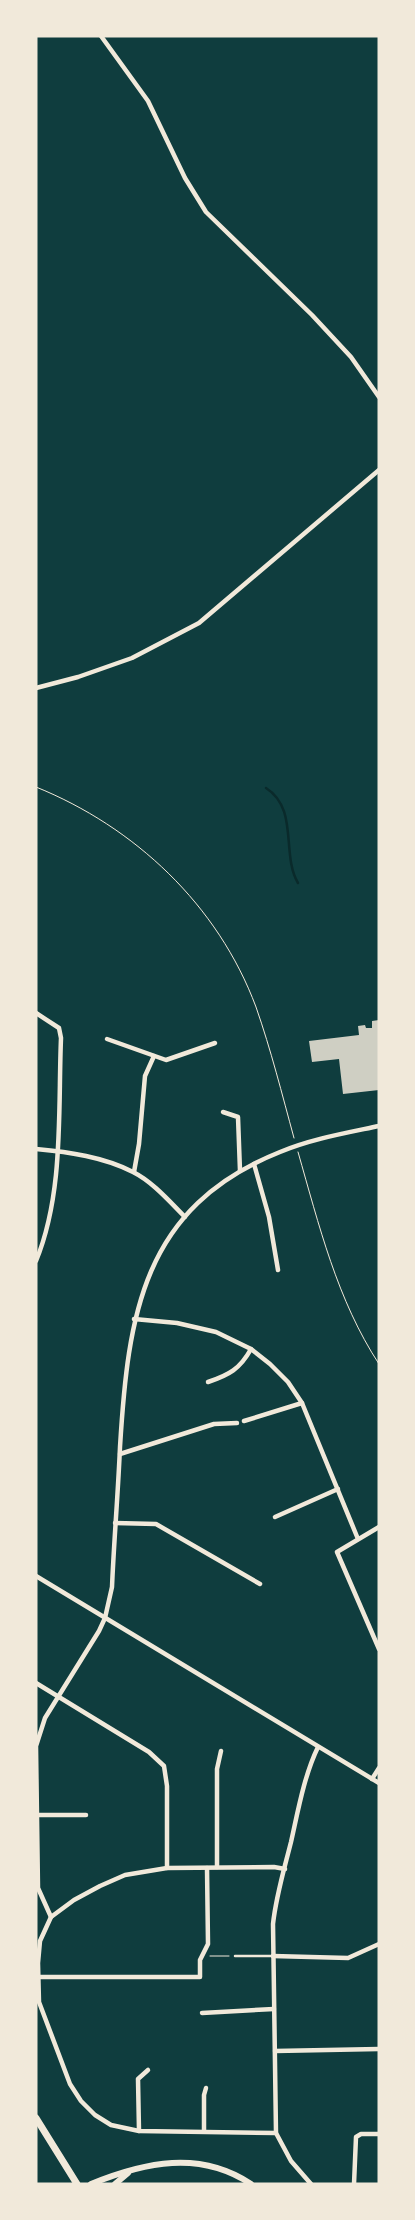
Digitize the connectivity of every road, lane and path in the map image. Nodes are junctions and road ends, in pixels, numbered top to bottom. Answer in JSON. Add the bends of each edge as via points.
{"nodes":[{"id":1,"x":101,"y":36,"type":"edge"},
{"id":2,"x":379,"y":397,"type":"edge"},
{"id":3,"x":379,"y":470,"type":"edge"},
{"id":4,"x":36,"y":688,"type":"edge"},
{"id":5,"x":36,"y":787,"type":"edge"},
{"id":6,"x":36,"y":1014,"type":"edge"},
{"id":7,"x":107,"y":1039,"type":"dead end"},
{"id":8,"x":215,"y":1044,"type":"dead end"},
{"id":9,"x":154,"y":1056,"type":"junction"},
{"id":10,"x":223,"y":1112,"type":"dead end"},
{"id":11,"x":379,"y":1126,"type":"edge"},
{"id":12,"x":294,"y":1137,"type":"dead end"},
{"id":13,"x":297,"y":1147,"type":"dead end"},
{"id":14,"x":36,"y":1149,"type":"edge"},
{"id":15,"x":57,"y":1151,"type":"junction"},
{"id":16,"x":254,"y":1164,"type":"junction"},
{"id":17,"x":134,"y":1172,"type":"junction"},
{"id":18,"x":240,"y":1172,"type":"junction"},
{"id":19,"x":185,"y":1217,"type":"junction"},
{"id":20,"x":36,"y":1261,"type":"edge"},
{"id":21,"x":278,"y":1270,"type":"dead end"},
{"id":22,"x":134,"y":1319,"type":"junction"},
{"id":23,"x":250,"y":1349,"type":"junction"},
{"id":24,"x":379,"y":1364,"type":"edge"},
{"id":25,"x":208,"y":1382,"type":"dead end"},
{"id":26,"x":302,"y":1403,"type":"junction"},
{"id":27,"x":244,"y":1421,"type":"dead end"},
{"id":28,"x":237,"y":1423,"type":"dead end"},
{"id":29,"x":120,"y":1454,"type":"junction"},
{"id":30,"x":338,"y":1489,"type":"junction"},
{"id":31,"x":275,"y":1517,"type":"dead end"},
{"id":32,"x":115,"y":1523,"type":"junction"},
{"id":33,"x":379,"y":1527,"type":"edge"},
{"id":34,"x":358,"y":1539,"type":"junction"},
{"id":35,"x":36,"y":1576,"type":"edge"},
{"id":36,"x":260,"y":1584,"type":"dead end"},
{"id":37,"x":105,"y":1618,"type":"junction"},
{"id":38,"x":379,"y":1649,"type":"edge"},
{"id":39,"x":36,"y":1684,"type":"edge"},
{"id":40,"x":58,"y":1697,"type":"junction"},
{"id":41,"x":318,"y":1747,"type":"junction"},
{"id":42,"x":222,"y":1751,"type":"dead end"},
{"id":43,"x":379,"y":1768,"type":"edge"},
{"id":44,"x":372,"y":1779,"type":"junction"},
{"id":45,"x":379,"y":1783,"type":"edge"},
{"id":46,"x":37,"y":1815,"type":"edge"},
{"id":47,"x":86,"y":1815,"type":"dead end"},
{"id":48,"x":217,"y":1867,"type":"junction"},
{"id":49,"x":167,"y":1868,"type":"junction"},
{"id":50,"x":207,"y":1868,"type":"junction"},
{"id":51,"x":284,"y":1869,"type":"junction"},
{"id":52,"x":52,"y":1917,"type":"junction"},
{"id":53,"x":379,"y":1944,"type":"edge"},
{"id":54,"x":203,"y":1952,"type":"junction"},
{"id":55,"x":234,"y":1956,"type":"joint"},
{"id":56,"x":273,"y":1956,"type":"junction"},
{"id":57,"x":38,"y":1977,"type":"junction"},
{"id":58,"x":274,"y":2009,"type":"junction"},
{"id":59,"x":202,"y":2013,"type":"dead end"},
{"id":60,"x":379,"y":2049,"type":"edge"},
{"id":61,"x":275,"y":2051,"type":"junction"},
{"id":62,"x":148,"y":2070,"type":"dead end"},
{"id":63,"x":206,"y":2088,"type":"dead end"},
{"id":64,"x":36,"y":2118,"type":"edge"},
{"id":65,"x":139,"y":2131,"type":"junction"},
{"id":66,"x":204,"y":2131,"type":"junction"},
{"id":67,"x":276,"y":2133,"type":"junction"},
{"id":68,"x":379,"y":2134,"type":"edge"},
{"id":69,"x":136,"y":2168,"type":"junction"},
{"id":70,"x":124,"y":2176,"type":"junction"},
{"id":71,"x":77,"y":2184,"type":"edge"},
{"id":72,"x":91,"y":2184,"type":"edge"},
{"id":73,"x":115,"y":2184,"type":"edge"},
{"id":74,"x":120,"y":2184,"type":"edge"},
{"id":75,"x":251,"y":2184,"type":"edge"},
{"id":76,"x":312,"y":2184,"type":"edge"},
{"id":77,"x":354,"y":2184,"type":"edge"}],
"edges":[{"from":1,"to":2,"type":"street","via":[[148,101],[185,178],[206,212],[352,357]]},
{"from":3,"to":4,"type":"street","via":[[199,623],[132,658]]},
{"from":5,"to":12,"type":"path","via":[[81,808],[128,838],[159,864],[202,912],[228,950],[255,1006]]},
{"from":6,"to":15,"type":"street","via":[[58,1028],[61,1038]]},
{"from":7,"to":9,"type":"street"},
{"from":8,"to":9,"type":"street","via":[[166,1060]]},
{"from":9,"to":17,"type":"street","via":[[145,1076]]},
{"from":10,"to":18,"type":"street","via":[[238,1117]]},
{"from":11,"to":16,"type":"street","via":[[280,1151]]},
{"from":13,"to":24,"type":"path","via":[[341,1291],[353,1320]]},
{"from":14,"to":15,"type":"street"},
{"from":15,"to":17,"type":"street","via":[[90,1157]]},
{"from":15,"to":20,"type":"street","via":[[53,1198]]},
{"from":16,"to":18,"type":"street"},
{"from":16,"to":21,"type":"street","via":[[269,1217]]},
{"from":17,"to":19,"type":"street"},
{"from":18,"to":19,"type":"street"},
{"from":19,"to":22,"type":"street","via":[[156,1256]]},
{"from":22,"to":23,"type":"street","via":[[177,1323],[216,1332]]},
{"from":22,"to":29,"type":"street","via":[[124,1376]]},
{"from":23,"to":25,"type":"street","via":[[242,1364],[230,1375]]},
{"from":23,"to":26,"type":"street","via":[[288,1382]]},
{"from":26,"to":27,"type":"street"},
{"from":26,"to":30,"type":"street"},
{"from":28,"to":29,"type":"street","via":[[214,1424]]},
{"from":29,"to":32,"type":"street"},
{"from":30,"to":31,"type":"street"},
{"from":30,"to":34,"type":"street"},
{"from":32,"to":36,"type":"street","via":[[156,1524]]},
{"from":32,"to":37,"type":"street","via":[[112,1587]]},
{"from":33,"to":34,"type":"street"},
{"from":34,"to":38,"type":"street","via":[[337,1552]]},
{"from":35,"to":37,"type":"street"},
{"from":37,"to":40,"type":"street"},
{"from":37,"to":41,"type":"street"},
{"from":39,"to":40,"type":"street"},
{"from":40,"to":46,"type":"street","via":[[45,1718],[36,1746]]},
{"from":40,"to":49,"type":"street","via":[[149,1752],[164,1766]]},
{"from":41,"to":44,"type":"street"},
{"from":41,"to":51,"type":"street","via":[[312,1759]]},
{"from":42,"to":48,"type":"street","via":[[217,1769]]},
{"from":43,"to":44,"type":"street"},
{"from":44,"to":45,"type":"street"},
{"from":46,"to":47,"type":"street"},
{"from":46,"to":52,"type":"street","via":[[38,1888]]},
{"from":48,"to":50,"type":"street"},
{"from":48,"to":51,"type":"street","via":[[274,1866]]},
{"from":49,"to":50,"type":"street"},
{"from":49,"to":52,"type":"street","via":[[125,1875],[74,1900]]},
{"from":50,"to":54,"type":"street","via":[[208,1944]]},
{"from":51,"to":56,"type":"street","via":[[274,1909]]},
{"from":52,"to":57,"type":"street","via":[[40,1941]]},
{"from":53,"to":56,"type":"street","via":[[348,1958]]},
{"from":54,"to":55,"type":"path","via":[[210,1956]]},
{"from":54,"to":57,"type":"street","via":[[200,1977]]},
{"from":55,"to":56,"type":"lane"},
{"from":56,"to":58,"type":"street"},
{"from":57,"to":65,"type":"street","via":[[39,2002],[75,2093],[87,2109],[103,2120],[120,2128]]},
{"from":58,"to":59,"type":"street"},
{"from":58,"to":61,"type":"street"},
{"from":60,"to":61,"type":"street"},
{"from":61,"to":67,"type":"street"},
{"from":62,"to":65,"type":"street","via":[[138,2079]]},
{"from":63,"to":66,"type":"street"},
{"from":64,"to":71,"type":"main road"},
{"from":65,"to":66,"type":"street"},
{"from":66,"to":67,"type":"street"},
{"from":67,"to":76,"type":"street","via":[[291,2161]]},
{"from":68,"to":77,"type":"street","via":[[356,2137]]},
{"from":69,"to":70,"type":"main road"},
{"from":69,"to":72,"type":"main road"},
{"from":69,"to":75,"type":"main road","via":[[159,2162],[194,2162],[226,2170]]},
{"from":70,"to":73,"type":"main road"},
{"from":70,"to":74,"type":"main road"}]}
